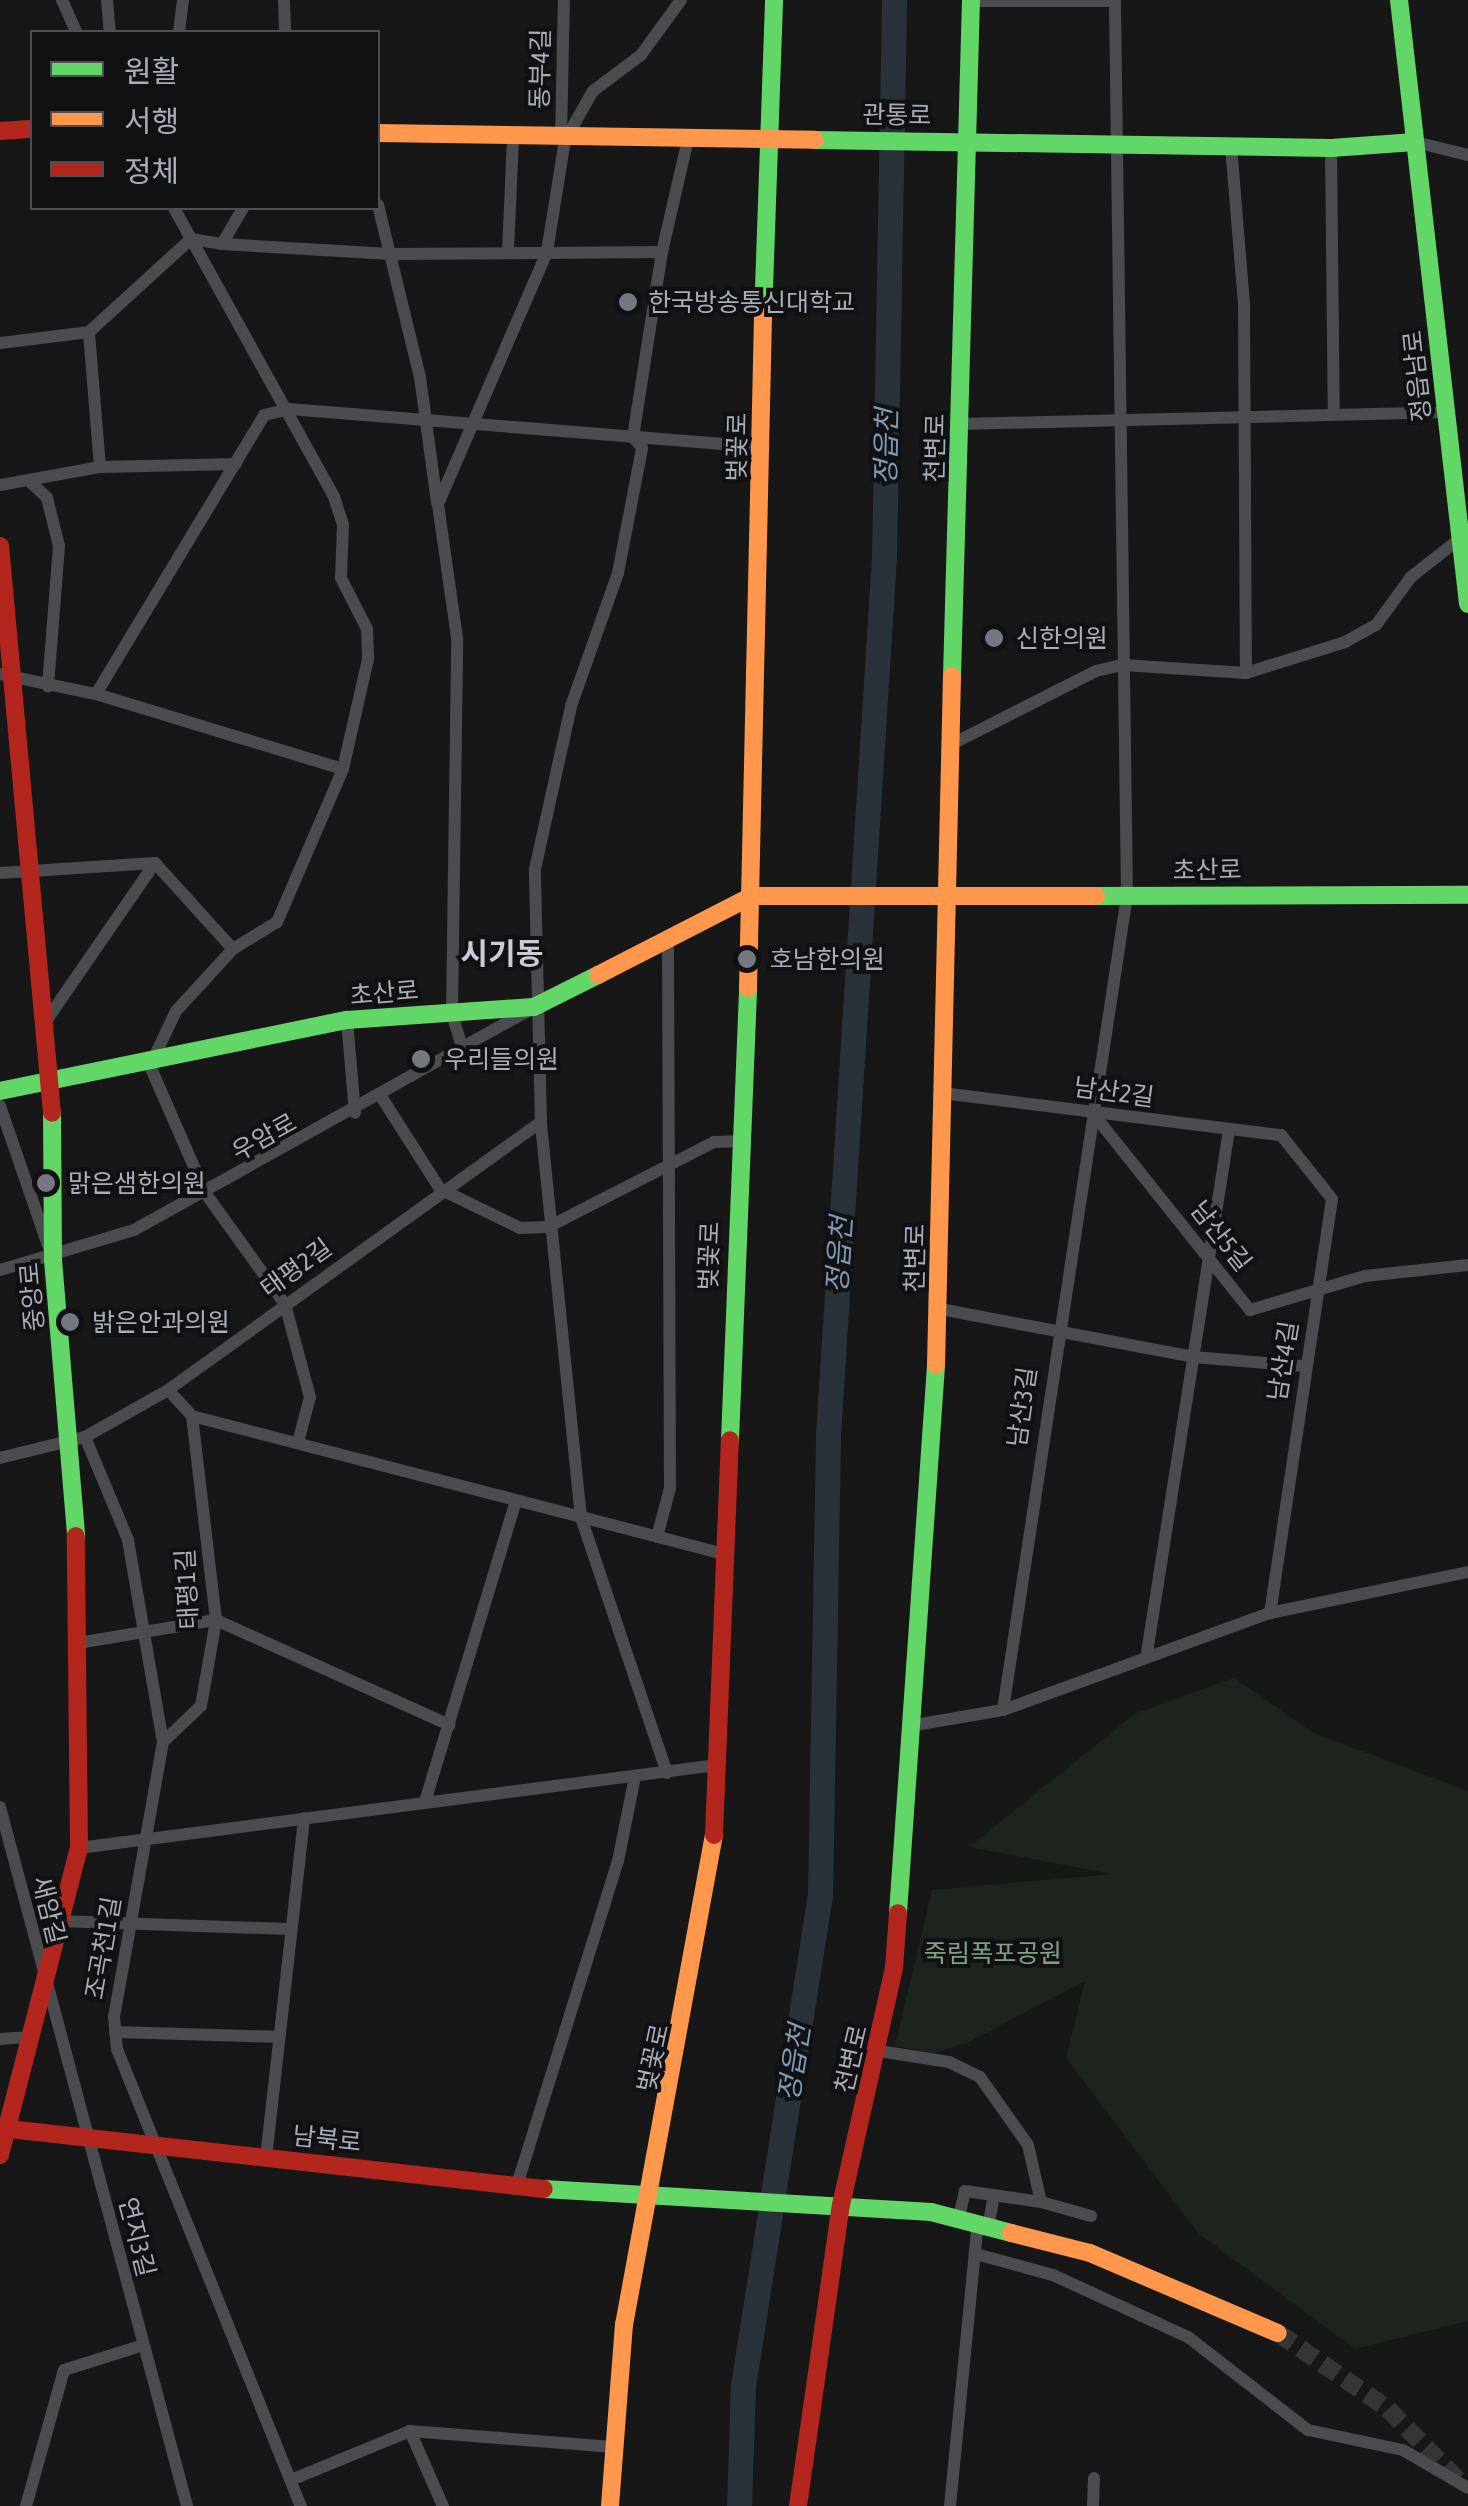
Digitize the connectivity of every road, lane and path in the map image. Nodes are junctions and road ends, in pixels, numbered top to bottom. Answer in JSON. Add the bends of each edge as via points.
{"nodes":[{"id":1,"x":62,"y":0,"type":"edge"},
{"id":2,"x":108,"y":0,"type":"edge"},
{"id":3,"x":184,"y":0,"type":"edge"},
{"id":4,"x":284,"y":0,"type":"edge"},
{"id":5,"x":564,"y":0,"type":"edge"},
{"id":6,"x":681,"y":0,"type":"edge"},
{"id":7,"x":774,"y":0,"type":"edge"},
{"id":8,"x":971,"y":0,"type":"edge"},
{"id":9,"x":1115,"y":0,"type":"edge"},
{"id":10,"x":1399,"y":0,"type":"edge"},
{"id":11,"x":75,"y":30,"type":"edge"},
{"id":12,"x":110,"y":30,"type":"edge"},
{"id":13,"x":180,"y":30,"type":"edge"},
{"id":14,"x":285,"y":30,"type":"edge"},
{"id":15,"x":30,"y":130,"type":"edge"},
{"id":16,"x":0,"y":131,"type":"edge"},
{"id":17,"x":380,"y":133,"type":"edge"},
{"id":18,"x":513,"y":138,"type":"junction"},
{"id":19,"x":766,"y":138,"type":"junction"},
{"id":20,"x":563,"y":139,"type":"junction"},
{"id":21,"x":688,"y":139,"type":"junction"},
{"id":22,"x":962,"y":140,"type":"junction"},
{"id":23,"x":1416,"y":142,"type":"junction"},
{"id":24,"x":1118,"y":144,"type":"junction"},
{"id":25,"x":1231,"y":146,"type":"junction"},
{"id":26,"x":1331,"y":148,"type":"junction"},
{"id":27,"x":1468,"y":155,"type":"edge"},
{"id":28,"x":175,"y":210,"type":"edge"},
{"id":29,"x":241,"y":210,"type":"edge"},
{"id":30,"x":379,"y":210,"type":"edge"},
{"id":31,"x":190,"y":239,"type":"junction"},
{"id":32,"x":222,"y":244,"type":"junction"},
{"id":33,"x":508,"y":252,"type":"junction"},
{"id":34,"x":547,"y":252,"type":"junction"},
{"id":35,"x":662,"y":252,"type":"junction"},
{"id":36,"x":391,"y":254,"type":"junction"},
{"id":37,"x":89,"y":332,"type":"junction"},
{"id":38,"x":0,"y":343,"type":"edge"},
{"id":39,"x":288,"y":410,"type":"junction"},
{"id":40,"x":1447,"y":412,"type":"junction"},
{"id":41,"x":1241,"y":413,"type":"junction"},
{"id":42,"x":1334,"y":414,"type":"junction"},
{"id":43,"x":1122,"y":415,"type":"junction"},
{"id":44,"x":425,"y":424,"type":"junction"},
{"id":45,"x":961,"y":424,"type":"junction"},
{"id":46,"x":470,"y":428,"type":"junction"},
{"id":47,"x":633,"y":437,"type":"junction"},
{"id":48,"x":763,"y":447,"type":"junction"},
{"id":49,"x":236,"y":464,"type":"junction"},
{"id":50,"x":100,"y":467,"type":"junction"},
{"id":51,"x":28,"y":480,"type":"junction"},
{"id":52,"x":0,"y":485,"type":"edge"},
{"id":53,"x":438,"y":504,"type":"junction"},
{"id":54,"x":1464,"y":533,"type":"edge"},
{"id":55,"x":0,"y":546,"type":"edge"},
{"id":56,"x":1468,"y":604,"type":"edge"},
{"id":57,"x":1124,"y":665,"type":"junction"},
{"id":58,"x":1246,"y":673,"type":"junction"},
{"id":59,"x":7,"y":676,"type":"edge"},
{"id":60,"x":48,"y":687,"type":"junction"},
{"id":61,"x":96,"y":694,"type":"junction"},
{"id":62,"x":954,"y":742,"type":"junction"},
{"id":63,"x":342,"y":769,"type":"junction"},
{"id":64,"x":156,"y":863,"type":"junction"},
{"id":65,"x":31,"y":871,"type":"junction"},
{"id":66,"x":0,"y":873,"type":"edge"},
{"id":67,"x":948,"y":891,"type":"junction"},
{"id":68,"x":1468,"y":895,"type":"edge"},
{"id":69,"x":752,"y":896,"type":"junction"},
{"id":70,"x":1127,"y":896,"type":"junction"},
{"id":71,"x":668,"y":936,"type":"junction"},
{"id":72,"x":233,"y":949,"type":"junction"},
{"id":73,"x":534,"y":1008,"type":"junction"},
{"id":74,"x":452,"y":1013,"type":"junction"},
{"id":75,"x":46,"y":1020,"type":"junction"},
{"id":76,"x":347,"y":1020,"type":"junction"},
{"id":77,"x":463,"y":1050,"type":"junction"},
{"id":78,"x":150,"y":1066,"type":"junction"},
{"id":79,"x":52,"y":1082,"type":"junction"},
{"id":80,"x":0,"y":1091,"type":"edge"},
{"id":81,"x":942,"y":1093,"type":"junction"},
{"id":82,"x":382,"y":1098,"type":"junction"},
{"id":83,"x":0,"y":1106,"type":"edge"},
{"id":84,"x":1091,"y":1111,"type":"junction"},
{"id":85,"x":355,"y":1113,"type":"junction"},
{"id":86,"x":541,"y":1122,"type":"junction"},
{"id":87,"x":1229,"y":1130,"type":"junction"},
{"id":88,"x":1281,"y":1134,"type":"joint"},
{"id":89,"x":738,"y":1142,"type":"junction"},
{"id":90,"x":665,"y":1172,"type":"junction"},
{"id":91,"x":440,"y":1189,"type":"junction"},
{"id":92,"x":206,"y":1194,"type":"junction"},
{"id":93,"x":548,"y":1227,"type":"junction"},
{"id":94,"x":1205,"y":1252,"type":"junction"},
{"id":95,"x":53,"y":1260,"type":"junction"},
{"id":96,"x":1468,"y":1265,"type":"edge"},
{"id":97,"x":0,"y":1270,"type":"edge"},
{"id":98,"x":1318,"y":1287,"type":"junction"},
{"id":99,"x":285,"y":1304,"type":"junction"},
{"id":100,"x":940,"y":1309,"type":"junction"},
{"id":101,"x":1056,"y":1326,"type":"junction"},
{"id":102,"x":1193,"y":1357,"type":"junction"},
{"id":103,"x":1304,"y":1366,"type":"junction"},
{"id":104,"x":168,"y":1390,"type":"junction"},
{"id":105,"x":192,"y":1416,"type":"junction"},
{"id":106,"x":78,"y":1436,"type":"junction"},
{"id":107,"x":298,"y":1442,"type":"junction"},
{"id":108,"x":0,"y":1458,"type":"edge"},
{"id":109,"x":516,"y":1500,"type":"junction"},
{"id":110,"x":581,"y":1518,"type":"junction"},
{"id":111,"x":657,"y":1537,"type":"junction"},
{"id":112,"x":724,"y":1554,"type":"junction"},
{"id":113,"x":1468,"y":1572,"type":"edge"},
{"id":114,"x":1270,"y":1613,"type":"junction"},
{"id":115,"x":216,"y":1620,"type":"junction"},
{"id":116,"x":142,"y":1630,"type":"junction"},
{"id":117,"x":78,"y":1643,"type":"junction"},
{"id":118,"x":1147,"y":1653,"type":"junction"},
{"id":119,"x":1003,"y":1710,"type":"junction"},
{"id":120,"x":450,"y":1725,"type":"junction"},
{"id":121,"x":909,"y":1726,"type":"junction"},
{"id":122,"x":163,"y":1742,"type":"junction"},
{"id":123,"x":716,"y":1765,"type":"junction"},
{"id":124,"x":668,"y":1772,"type":"junction"},
{"id":125,"x":634,"y":1776,"type":"junction"},
{"id":126,"x":426,"y":1802,"type":"junction"},
{"id":127,"x":0,"y":1807,"type":"edge"},
{"id":128,"x":304,"y":1818,"type":"junction"},
{"id":129,"x":147,"y":1839,"type":"junction"},
{"id":130,"x":79,"y":1848,"type":"junction"},
{"id":131,"x":6,"y":1854,"type":"edge"},
{"id":132,"x":60,"y":1921,"type":"junction"},
{"id":133,"x":128,"y":1924,"type":"junction"},
{"id":134,"x":291,"y":1929,"type":"junction"},
{"id":135,"x":43,"y":1978,"type":"junction"},
{"id":136,"x":115,"y":2032,"type":"junction"},
{"id":137,"x":26,"y":2036,"type":"junction"},
{"id":138,"x":279,"y":2037,"type":"junction"},
{"id":139,"x":0,"y":2038,"type":"edge"},
{"id":140,"x":879,"y":2051,"type":"junction"},
{"id":141,"x":4,"y":2128,"type":"edge"},
{"id":142,"x":89,"y":2137,"type":"junction"},
{"id":143,"x":150,"y":2145,"type":"junction"},
{"id":144,"x":0,"y":2154,"type":"edge"},
{"id":145,"x":266,"y":2158,"type":"junction"},
{"id":146,"x":518,"y":2185,"type":"junction"},
{"id":147,"x":994,"y":2195,"type":"junction"},
{"id":148,"x":649,"y":2201,"type":"junction"},
{"id":149,"x":1041,"y":2202,"type":"junction"},
{"id":150,"x":841,"y":2204,"type":"junction"},
{"id":151,"x":1091,"y":2216,"type":"dead end"},
{"id":152,"x":975,"y":2220,"type":"junction"},
{"id":153,"x":976,"y":2254,"type":"junction"},
{"id":154,"x":1278,"y":2334,"type":"tunnel mouth"},
{"id":155,"x":140,"y":2346,"type":"junction"},
{"id":156,"x":410,"y":2431,"type":"junction"},
{"id":157,"x":613,"y":2447,"type":"junction"},
{"id":158,"x":1094,"y":2478,"type":"dead end"},
{"id":159,"x":291,"y":2480,"type":"junction"},
{"id":160,"x":1468,"y":2488,"type":"edge"},
{"id":161,"x":26,"y":2506,"type":"edge"},
{"id":162,"x":187,"y":2506,"type":"edge"},
{"id":163,"x":301,"y":2506,"type":"edge"},
{"id":164,"x":442,"y":2506,"type":"edge"},
{"id":165,"x":610,"y":2506,"type":"edge"},
{"id":166,"x":798,"y":2506,"type":"edge"},
{"id":167,"x":950,"y":2506,"type":"edge"},
{"id":168,"x":1093,"y":2506,"type":"edge"}],
"edges":[{"from":1,"to":11,"type":"street"},
{"from":2,"to":12,"type":"street"},
{"from":3,"to":13,"type":"street"},
{"from":4,"to":14,"type":"street"},
{"from":5,"to":20,"type":"street","name":"동부4길"},
{"from":6,"to":20,"type":"street","via":[[641,54],[592,91]]},
{"from":7,"to":19,"type":"street","name":"벚꽃로"},
{"from":8,"to":9,"type":"street"},
{"from":8,"to":22,"type":"street","name":"천변로"},
{"from":9,"to":24,"type":"street","name":"남산3길"},
{"from":10,"to":23,"type":"street","name":"정읍남로"},
{"from":15,"to":16,"type":"street"},
{"from":17,"to":18,"type":"street","name":"관통로"},
{"from":18,"to":20,"type":"street","name":"관통로"},
{"from":18,"to":33,"type":"street"},
{"from":19,"to":21,"type":"street","name":"관통로"},
{"from":19,"to":22,"type":"street","name":"관통로"},
{"from":19,"to":48,"type":"street","name":"벚꽃로"},
{"from":20,"to":21,"type":"street","name":"관통로"},
{"from":20,"to":34,"type":"street"},
{"from":21,"to":35,"type":"street"},
{"from":22,"to":24,"type":"street","name":"관통로"},
{"from":22,"to":45,"type":"street","name":"천변로"},
{"from":23,"to":26,"type":"street","name":"관통로"},
{"from":23,"to":27,"type":"street"},
{"from":23,"to":40,"type":"street","name":"정읍남로"},
{"from":24,"to":25,"type":"street","name":"관통로"},
{"from":24,"to":43,"type":"street","name":"남산3길"},
{"from":25,"to":26,"type":"street","name":"관통로"},
{"from":25,"to":41,"type":"street","via":[[1244,305]]},
{"from":26,"to":42,"type":"street"},
{"from":28,"to":31,"type":"street"},
{"from":29,"to":32,"type":"street"},
{"from":30,"to":36,"type":"street"},
{"from":31,"to":32,"type":"street"},
{"from":31,"to":37,"type":"street"},
{"from":31,"to":39,"type":"street"},
{"from":32,"to":36,"type":"street"},
{"from":33,"to":34,"type":"street"},
{"from":33,"to":36,"type":"street"},
{"from":34,"to":35,"type":"street"},
{"from":34,"to":46,"type":"street"},
{"from":35,"to":47,"type":"street"},
{"from":36,"to":44,"type":"street"},
{"from":37,"to":38,"type":"street"},
{"from":37,"to":50,"type":"street"},
{"from":39,"to":44,"type":"street"},
{"from":39,"to":49,"type":"street","via":[[264,416]]},
{"from":39,"to":63,"type":"street","via":[[334,497],[343,524],[341,578],[367,629],[368,659]]},
{"from":40,"to":42,"type":"street"},
{"from":40,"to":54,"type":"street","name":"정읍남로"},
{"from":41,"to":42,"type":"street"},
{"from":41,"to":43,"type":"street"},
{"from":41,"to":58,"type":"street"},
{"from":43,"to":45,"type":"street"},
{"from":43,"to":57,"type":"street","name":"남산3길"},
{"from":44,"to":46,"type":"street"},
{"from":44,"to":53,"type":"street"},
{"from":45,"to":62,"type":"street","name":"천변로"},
{"from":46,"to":47,"type":"street"},
{"from":46,"to":53,"type":"street"},
{"from":47,"to":48,"type":"street"},
{"from":47,"to":73,"type":"street","via":[[642,448],[618,573],[571,706],[535,869]]},
{"from":48,"to":69,"type":"street","name":"벚꽃로","via":[[748,770]]},
{"from":49,"to":50,"type":"street"},
{"from":49,"to":61,"type":"street"},
{"from":50,"to":51,"type":"street"},
{"from":51,"to":52,"type":"street"},
{"from":51,"to":60,"type":"street","via":[[47,498],[59,546]]},
{"from":53,"to":74,"type":"street","via":[[457,638]]},
{"from":54,"to":56,"type":"street","name":"정읍남로"},
{"from":54,"to":58,"type":"street","via":[[1412,576],[1376,625],[1308,657]]},
{"from":55,"to":59,"type":"street","name":"중앙로"},
{"from":57,"to":58,"type":"street"},
{"from":57,"to":62,"type":"street"},
{"from":57,"to":70,"type":"street","name":"남산3길"},
{"from":59,"to":60,"type":"street"},
{"from":59,"to":65,"type":"street","name":"중앙로"},
{"from":60,"to":61,"type":"street"},
{"from":61,"to":63,"type":"street"},
{"from":62,"to":67,"type":"street","name":"천변로"},
{"from":63,"to":72,"type":"street","via":[[277,922]]},
{"from":64,"to":65,"type":"street"},
{"from":64,"to":72,"type":"street"},
{"from":64,"to":75,"type":"street"},
{"from":65,"to":66,"type":"street"},
{"from":65,"to":75,"type":"street","name":"중앙로"},
{"from":67,"to":69,"type":"street","name":"초산로"},
{"from":67,"to":70,"type":"street","name":"초산로"},
{"from":67,"to":81,"type":"street","name":"천변로"},
{"from":68,"to":70,"type":"street","name":"초산로"},
{"from":69,"to":71,"type":"street","name":"초산로"},
{"from":69,"to":89,"type":"street","name":"벚꽃로"},
{"from":70,"to":84,"type":"street","name":"남산3길"},
{"from":71,"to":73,"type":"street","name":"초산로"},
{"from":71,"to":90,"type":"street"},
{"from":72,"to":78,"type":"street","via":[[176,1011]]},
{"from":73,"to":74,"type":"street","name":"초산로"},
{"from":73,"to":77,"type":"street","name":"우암로"},
{"from":73,"to":86,"type":"street"},
{"from":74,"to":76,"type":"street","name":"초산로"},
{"from":74,"to":77,"type":"street"},
{"from":75,"to":79,"type":"street","name":"중앙로"},
{"from":76,"to":78,"type":"street","name":"초산로"},
{"from":76,"to":85,"type":"street"},
{"from":77,"to":82,"type":"street","name":"우암로"},
{"from":78,"to":79,"type":"street","name":"초산로"},
{"from":78,"to":92,"type":"street"},
{"from":79,"to":80,"type":"street","name":"초산로"},
{"from":79,"to":95,"type":"street","name":"중앙로"},
{"from":81,"to":84,"type":"street","name":"남산2길"},
{"from":81,"to":100,"type":"street","name":"천변로"},
{"from":82,"to":85,"type":"street","name":"우암로"},
{"from":82,"to":91,"type":"street"},
{"from":83,"to":95,"type":"street"},
{"from":84,"to":87,"type":"street","name":"남산2길"},
{"from":84,"to":94,"type":"street","name":"남산5길"},
{"from":84,"to":101,"type":"street","name":"남산3길"},
{"from":85,"to":92,"type":"street","name":"우암로"},
{"from":86,"to":91,"type":"street","name":"태평2길"},
{"from":86,"to":93,"type":"street"},
{"from":87,"to":88,"type":"street","name":"남산2길"},
{"from":87,"to":94,"type":"street"},
{"from":88,"to":98,"type":"street","name":"남산4길","via":[[1332,1199]]},
{"from":89,"to":90,"type":"street","via":[[714,1142]]},
{"from":89,"to":112,"type":"street","name":"벚꽃로"},
{"from":90,"to":93,"type":"street"},
{"from":90,"to":111,"type":"street","via":[[670,1488]]},
{"from":91,"to":93,"type":"street","via":[[520,1228]]},
{"from":91,"to":99,"type":"street","name":"태평2길"},
{"from":92,"to":95,"type":"street","name":"우암로"},
{"from":92,"to":99,"type":"street"},
{"from":93,"to":110,"type":"street"},
{"from":94,"to":98,"type":"street","name":"남산5길","via":[[1250,1310]]},
{"from":94,"to":102,"type":"street"},
{"from":95,"to":97,"type":"street","name":"우암로"},
{"from":95,"to":106,"type":"street","name":"중앙로"},
{"from":96,"to":98,"type":"street","name":"남산5길"},
{"from":98,"to":103,"type":"street","name":"남산4길"},
{"from":99,"to":104,"type":"street","name":"태평2길"},
{"from":99,"to":107,"type":"street","via":[[310,1397]]},
{"from":100,"to":101,"type":"street"},
{"from":100,"to":121,"type":"street","name":"천변로"},
{"from":101,"to":102,"type":"street"},
{"from":101,"to":119,"type":"street","name":"남산3길"},
{"from":102,"to":103,"type":"street"},
{"from":102,"to":118,"type":"street"},
{"from":103,"to":114,"type":"street","name":"남산4길"},
{"from":104,"to":105,"type":"street"},
{"from":104,"to":106,"type":"street","name":"태평2길"},
{"from":105,"to":107,"type":"street"},
{"from":105,"to":115,"type":"street","name":"태평1길"},
{"from":106,"to":108,"type":"street","name":"태평2길"},
{"from":106,"to":116,"type":"street","name":"조곡천1길","via":[[128,1540]]},
{"from":106,"to":117,"type":"street","name":"중앙로"},
{"from":107,"to":109,"type":"street"},
{"from":109,"to":110,"type":"street"},
{"from":109,"to":120,"type":"street"},
{"from":110,"to":111,"type":"street"},
{"from":110,"to":124,"type":"street"},
{"from":111,"to":112,"type":"street"},
{"from":112,"to":123,"type":"street","name":"벚꽃로"},
{"from":113,"to":114,"type":"street"},
{"from":114,"to":118,"type":"street"},
{"from":115,"to":116,"type":"street"},
{"from":115,"to":120,"type":"street"},
{"from":115,"to":122,"type":"street","name":"태평1길","via":[[201,1706]]},
{"from":116,"to":117,"type":"street"},
{"from":116,"to":122,"type":"street","name":"조곡천1길"},
{"from":117,"to":130,"type":"street","name":"중앙로"},
{"from":118,"to":119,"type":"street"},
{"from":119,"to":121,"type":"street"},
{"from":120,"to":126,"type":"street"},
{"from":121,"to":140,"type":"street","name":"천변로","via":[[894,1968]]},
{"from":122,"to":129,"type":"street","name":"조곡천1길"},
{"from":123,"to":124,"type":"street"},
{"from":123,"to":148,"type":"street","name":"벚꽃로","via":[[701,1945]]},
{"from":124,"to":125,"type":"street"},
{"from":125,"to":126,"type":"street"},
{"from":125,"to":146,"type":"street","via":[[618,1861]]},
{"from":126,"to":128,"type":"street"},
{"from":127,"to":131,"type":"street","name":"새암길"},
{"from":128,"to":129,"type":"street"},
{"from":128,"to":134,"type":"street"},
{"from":129,"to":130,"type":"street"},
{"from":129,"to":133,"type":"street","name":"조곡천1길"},
{"from":130,"to":132,"type":"street","name":"중앙로"},
{"from":131,"to":135,"type":"street","name":"새암길"},
{"from":132,"to":133,"type":"street"},
{"from":132,"to":135,"type":"street","name":"중앙로"},
{"from":133,"to":134,"type":"street"},
{"from":133,"to":136,"type":"street","name":"조곡천1길"},
{"from":134,"to":138,"type":"street"},
{"from":135,"to":137,"type":"street","name":"중앙로"},
{"from":135,"to":142,"type":"street","name":"연지3길"},
{"from":136,"to":138,"type":"street"},
{"from":136,"to":143,"type":"street","name":"조곡천1길"},
{"from":137,"to":139,"type":"street"},
{"from":137,"to":141,"type":"street","name":"중앙로"},
{"from":138,"to":145,"type":"street"},
{"from":140,"to":149,"type":"street","via":[[949,2062],[980,2077],[1028,2145]]},
{"from":140,"to":150,"type":"street","name":"천변로"},
{"from":141,"to":142,"type":"street","name":"남북로"},
{"from":141,"to":144,"type":"street","name":"중앙로"},
{"from":142,"to":143,"type":"street","name":"남북로"},
{"from":142,"to":155,"type":"street","name":"연지3길"},
{"from":143,"to":145,"type":"street","name":"남북로"},
{"from":143,"to":159,"type":"street","name":"조곡천1길"},
{"from":145,"to":146,"type":"street","name":"남북로"},
{"from":146,"to":148,"type":"street","name":"남북로"},
{"from":147,"to":149,"type":"street"},
{"from":147,"to":152,"type":"street"},
{"from":147,"to":152,"type":"street","via":[[965,2191]]},
{"from":148,"to":150,"type":"street","name":"남북로"},
{"from":148,"to":157,"type":"street","name":"벚꽃로","via":[[624,2325]]},
{"from":149,"to":151,"type":"street"},
{"from":150,"to":152,"type":"street","name":"남북로"},
{"from":150,"to":166,"type":"street","name":"천변로"},
{"from":152,"to":153,"type":"street"},
{"from":152,"to":154,"type":"street","name":"남북로","via":[[1191,2292]]},
{"from":153,"to":160,"type":"street","via":[[1052,2274],[1188,2336],[1308,2430],[1402,2450]]},
{"from":153,"to":167,"type":"street"},
{"from":155,"to":161,"type":"street","via":[[64,2370]]},
{"from":155,"to":162,"type":"street","name":"연지3길"},
{"from":156,"to":157,"type":"street"},
{"from":156,"to":159,"type":"street"},
{"from":156,"to":164,"type":"street"},
{"from":157,"to":165,"type":"street","name":"벚꽃로"},
{"from":158,"to":168,"type":"street"},
{"from":159,"to":163,"type":"street","name":"조곡천1길"}]}
